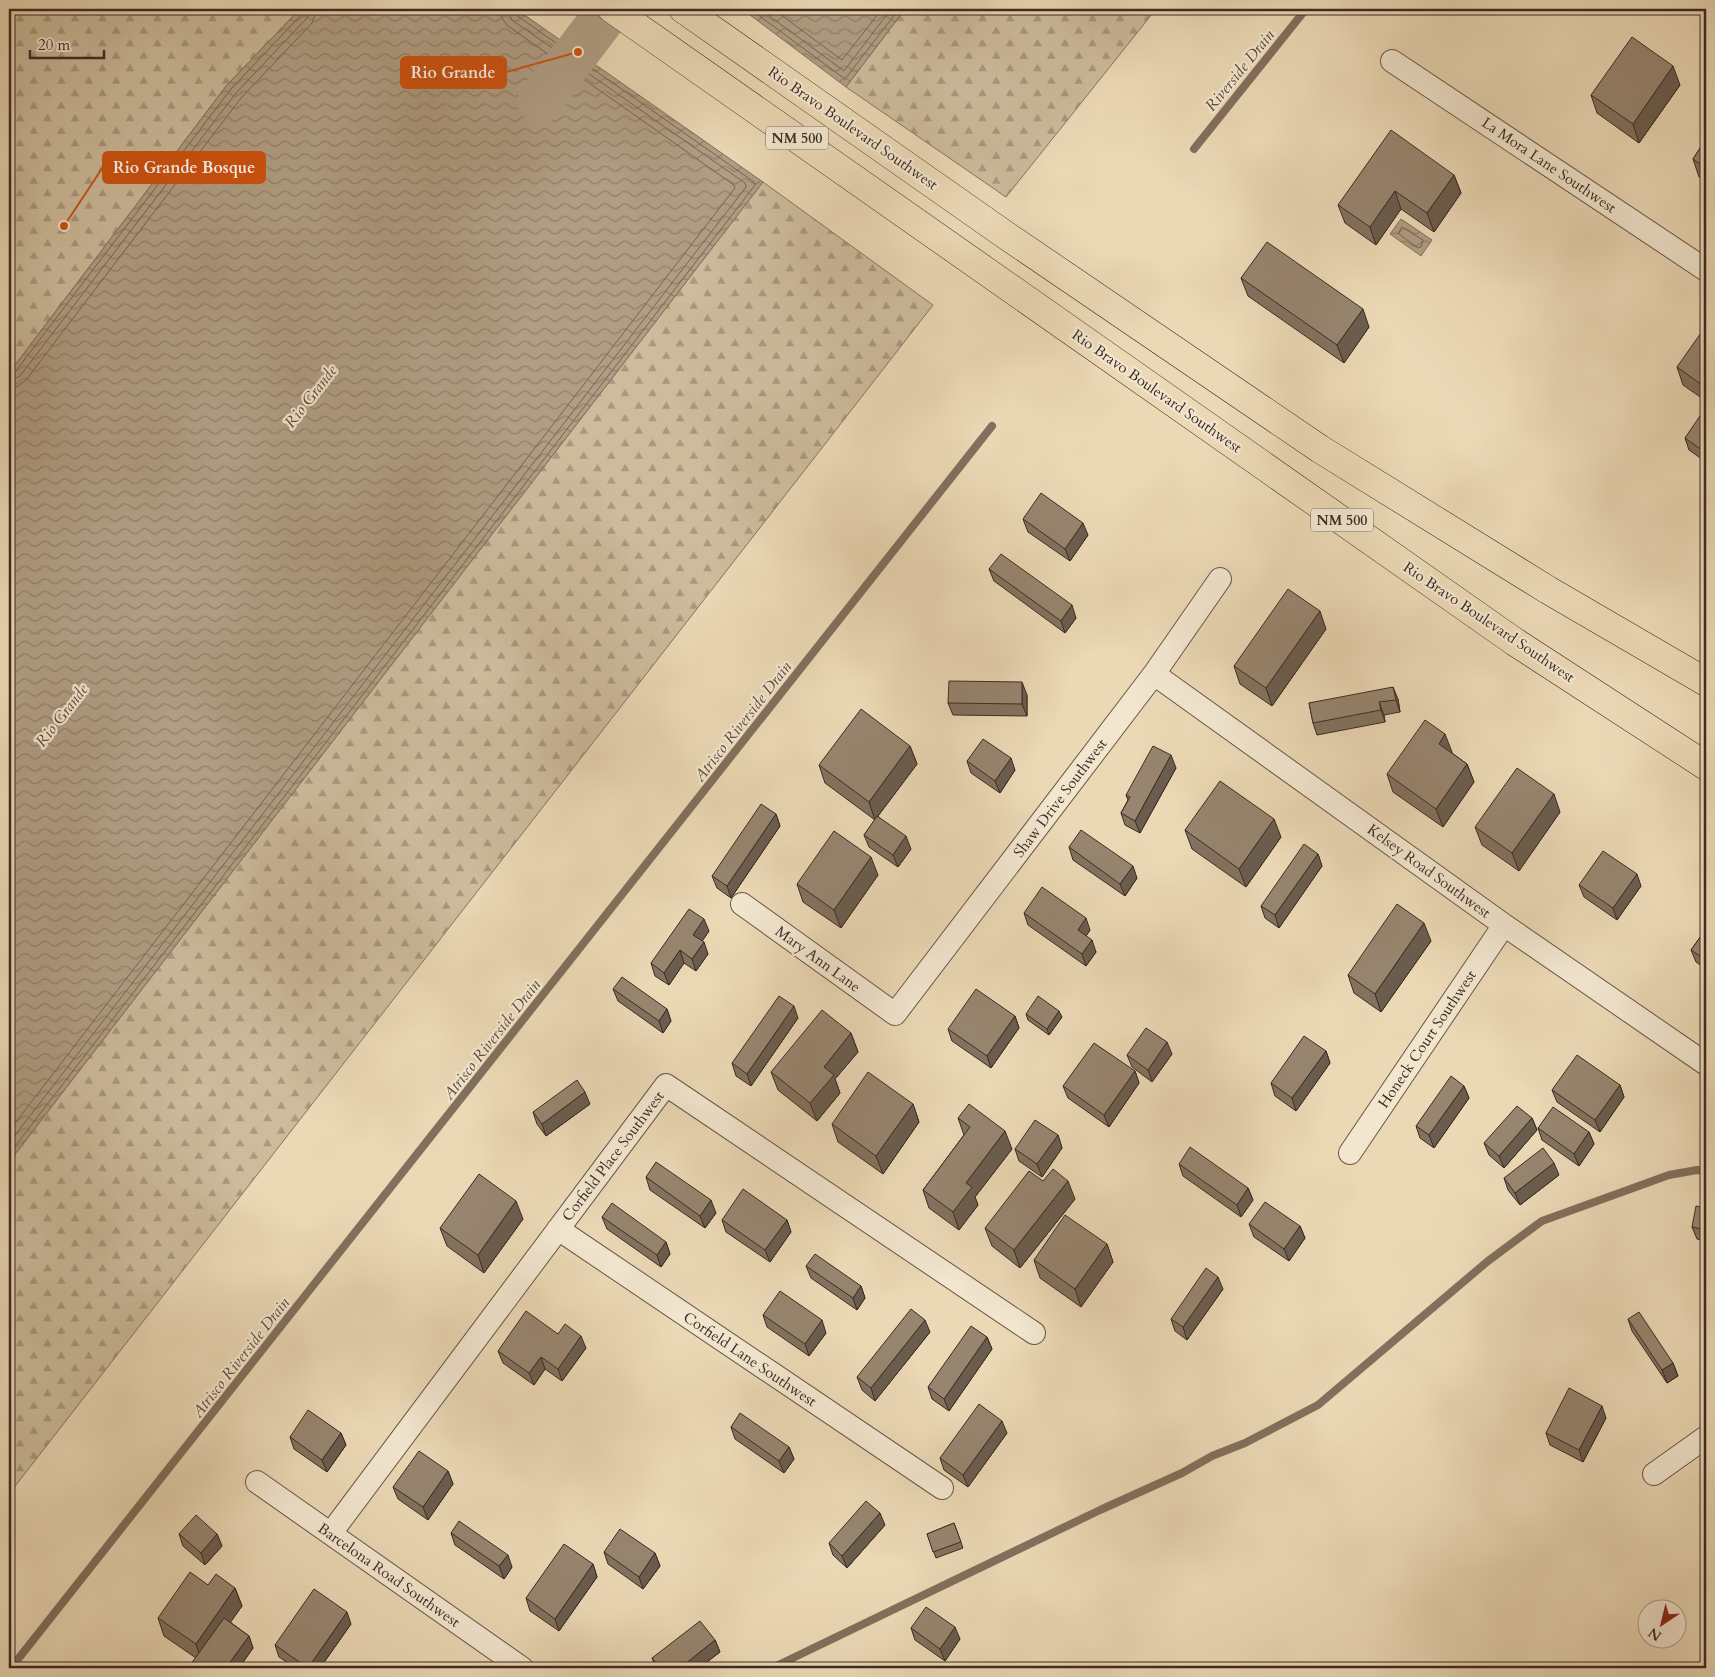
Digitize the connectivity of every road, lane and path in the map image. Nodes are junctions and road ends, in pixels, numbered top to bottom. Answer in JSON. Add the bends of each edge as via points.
{"nodes":[{"id":1,"x":612,"y":9,"type":"edge"},
{"id":2,"x":683,"y":9,"type":"edge"},
{"id":3,"x":1392,"y":61,"type":"dead end"},
{"id":4,"x":1706,"y":270,"type":"edge"},
{"id":5,"x":1220,"y":579,"type":"dead end"},
{"id":6,"x":1154,"y":674,"type":"junction"},
{"id":7,"x":1706,"y":682,"type":"edge"},
{"id":8,"x":1706,"y":766,"type":"edge"},
{"id":9,"x":742,"y":904,"type":"dead end"},
{"id":10,"x":1504,"y":925,"type":"junction"},
{"id":11,"x":895,"y":1014,"type":"joint"},
{"id":12,"x":1706,"y":1064,"type":"edge"},
{"id":13,"x":1350,"y":1153,"type":"dead end"},
{"id":14,"x":558,"y":1230,"type":"junction"},
{"id":15,"x":1034,"y":1333,"type":"dead end"},
{"id":16,"x":1706,"y":1437,"type":"edge"},
{"id":17,"x":1654,"y":1474,"type":"dead end"},
{"id":18,"x":257,"y":1482,"type":"dead end"},
{"id":19,"x":942,"y":1488,"type":"dead end"},
{"id":20,"x":332,"y":1533,"type":"junction"},
{"id":21,"x":522,"y":1668,"type":"edge"}],
"edges":[{"from":1,"to":8,"type":"main road","name":"Rio Bravo Boulevard Southwest","number":"NM 500","via":[[1515,642]]},
{"from":2,"to":7,"type":"main road","name":"Rio Bravo Boulevard Southwest","number":"NM 500","via":[[1004,234],[1320,448],[1548,590]]},
{"from":3,"to":4,"type":"street","name":"La Mora Lane Southwest"},
{"from":5,"to":6,"type":"street","name":"Shaw Drive Southwest"},
{"from":6,"to":10,"type":"street","name":"Kelsey Road Southwest"},
{"from":6,"to":11,"type":"street","name":"Shaw Drive Southwest"},
{"from":9,"to":11,"type":"street","name":"Mary Ann Lane"},
{"from":10,"to":12,"type":"street","name":"Kelsey Road Southwest"},
{"from":10,"to":13,"type":"street","name":"Honeck Court Southwest"},
{"from":14,"to":15,"type":"street","name":"Corfield Place Southwest","via":[[666,1086]]},
{"from":14,"to":19,"type":"street","name":"Corfield Lane Southwest"},
{"from":14,"to":20,"type":"street","name":"Corfield Place Southwest"},
{"from":16,"to":17,"type":"street"},
{"from":18,"to":20,"type":"street","name":"Barcelona Road Southwest"},
{"from":20,"to":21,"type":"street","name":"Barcelona Road Southwest"}]}
